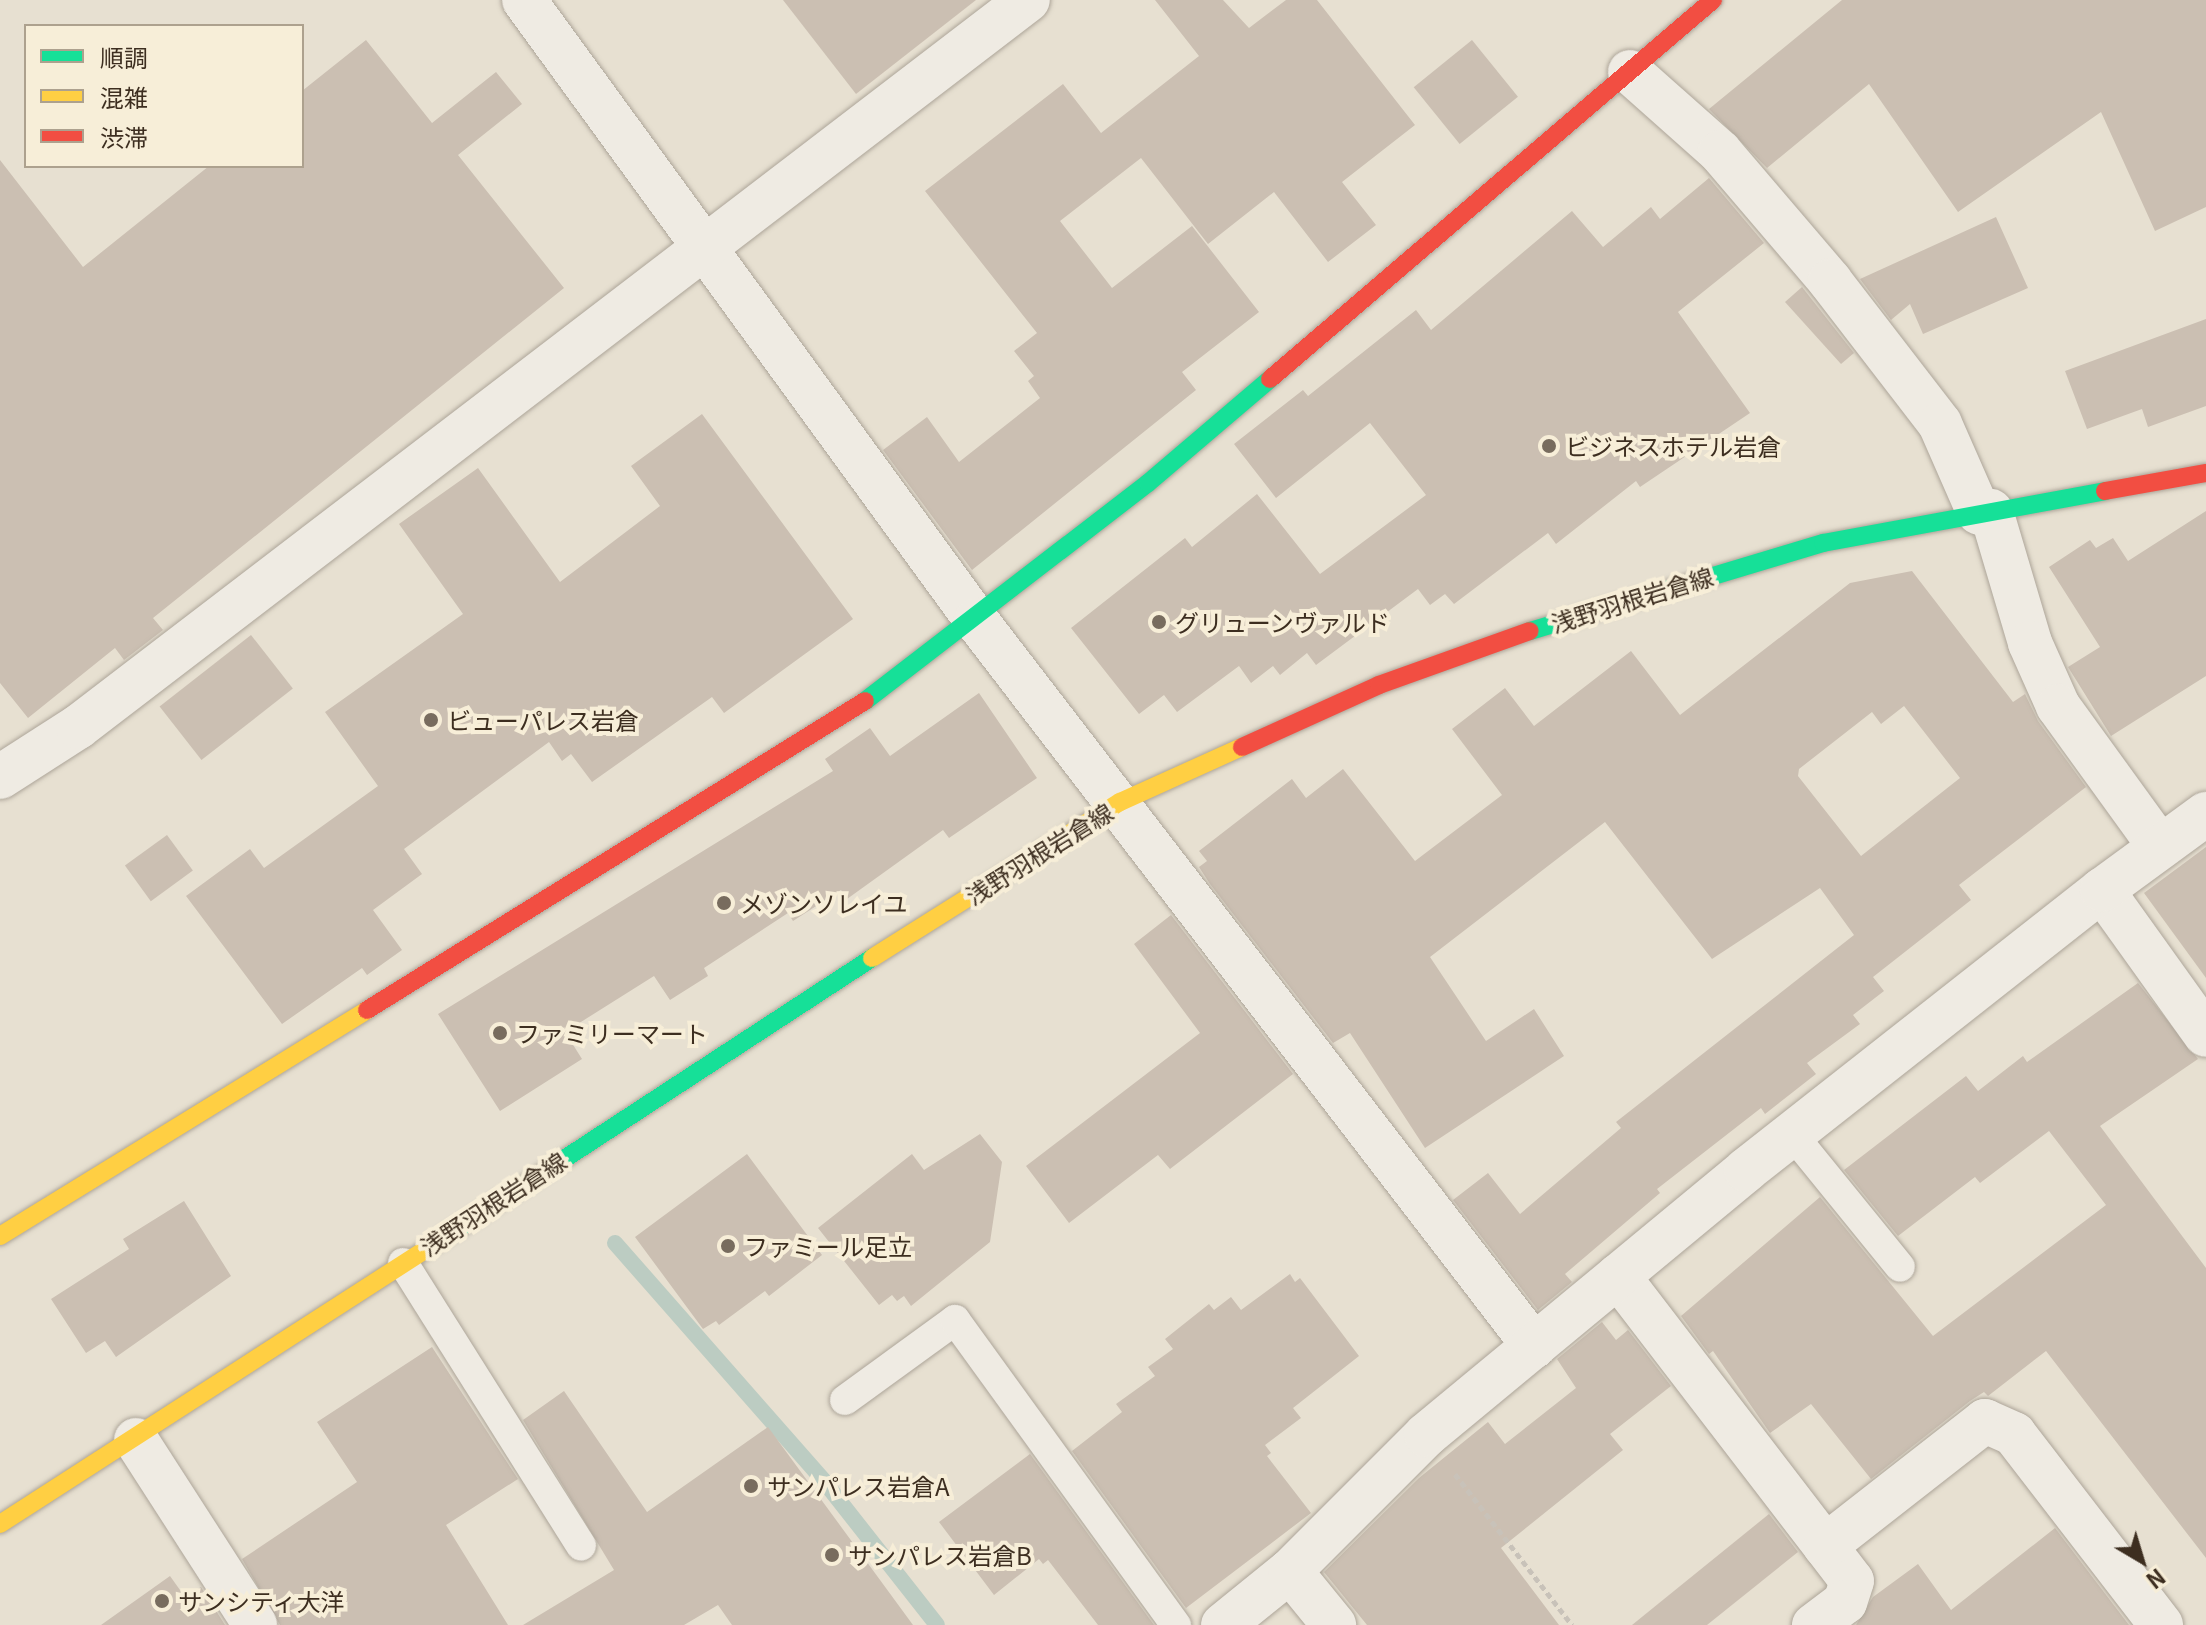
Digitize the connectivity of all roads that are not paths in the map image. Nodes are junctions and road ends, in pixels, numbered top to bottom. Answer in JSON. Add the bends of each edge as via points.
{"nodes":[{"id":1,"x":524,"y":0,"type":"edge"},
{"id":2,"x":1028,"y":0,"type":"edge"},
{"id":3,"x":1713,"y":0,"type":"edge"},
{"id":4,"x":1630,"y":72,"type":"junction"},
{"id":5,"x":702,"y":245,"type":"junction"},
{"id":6,"x":2206,"y":473,"type":"edge"},
{"id":7,"x":1985,"y":512,"type":"junction"},
{"id":8,"x":976,"y":620,"type":"junction"},
{"id":9,"x":0,"y":777,"type":"edge"},
{"id":10,"x":1120,"y":802,"type":"junction"},
{"id":11,"x":2206,"y":814,"type":"edge"},
{"id":12,"x":2160,"y":847,"type":"junction"},
{"id":13,"x":2102,"y":890,"type":"junction"},
{"id":14,"x":2206,"y":1035,"type":"edge"},
{"id":15,"x":1792,"y":1134,"type":"junction"},
{"id":16,"x":0,"y":1236,"type":"edge"},
{"id":17,"x":403,"y":1263,"type":"junction"},
{"id":18,"x":1900,"y":1267,"type":"dead end"},
{"id":19,"x":1618,"y":1276,"type":"junction"},
{"id":20,"x":1534,"y":1346,"type":"junction"},
{"id":21,"x":845,"y":1400,"type":"dead end"},
{"id":22,"x":136,"y":1440,"type":"junction"},
{"id":23,"x":0,"y":1524,"type":"edge"},
{"id":24,"x":581,"y":1546,"type":"dead end"},
{"id":25,"x":1825,"y":1546,"type":"junction"},
{"id":26,"x":1290,"y":1571,"type":"junction"},
{"id":27,"x":255,"y":1625,"type":"edge"},
{"id":28,"x":1176,"y":1625,"type":"edge"},
{"id":29,"x":1223,"y":1625,"type":"edge"},
{"id":30,"x":1334,"y":1625,"type":"edge"},
{"id":31,"x":1814,"y":1625,"type":"edge"},
{"id":32,"x":2161,"y":1625,"type":"edge"}],
"edges":[{"from":1,"to":5,"type":"street"},
{"from":2,"to":5,"type":"street"},
{"from":3,"to":4,"type":"main road"},
{"from":4,"to":7,"type":"street","via":[[1720,152],[1830,281],[1940,424]]},
{"from":4,"to":8,"type":"main road","via":[[1356,311]]},
{"from":5,"to":8,"type":"street"},
{"from":5,"to":9,"type":"street","via":[[78,727]]},
{"from":6,"to":7,"type":"main road","name":"浅野羽根岩倉線"},
{"from":7,"to":10,"type":"main road","name":"浅野羽根岩倉線","via":[[1823,543],[1588,610],[1379,685]]},
{"from":7,"to":12,"type":"street","via":[[2030,643],[2058,706]]},
{"from":8,"to":10,"type":"street"},
{"from":8,"to":16,"type":"main road","via":[[859,706]]},
{"from":10,"to":17,"type":"main road","name":"浅野羽根岩倉線"},
{"from":10,"to":20,"type":"street"},
{"from":11,"to":12,"type":"street"},
{"from":12,"to":13,"type":"street"},
{"from":13,"to":14,"type":"street"},
{"from":13,"to":15,"type":"street"},
{"from":15,"to":18,"type":"lane"},
{"from":15,"to":19,"type":"street"},
{"from":17,"to":22,"type":"main road","name":"浅野羽根岩倉線"},
{"from":17,"to":24,"type":"lane"},
{"from":19,"to":20,"type":"street"},
{"from":19,"to":25,"type":"street"},
{"from":20,"to":26,"type":"street","via":[[1426,1435]]},
{"from":21,"to":28,"type":"lane","via":[[955,1320]]},
{"from":22,"to":23,"type":"main road","name":"浅野羽根岩倉線"},
{"from":22,"to":27,"type":"street"},
{"from":25,"to":31,"type":"street","via":[[1852,1581],[1845,1602]]},
{"from":25,"to":32,"type":"street","via":[[1985,1421],[2014,1434]]},
{"from":26,"to":29,"type":"street"},
{"from":26,"to":30,"type":"street"}]}
